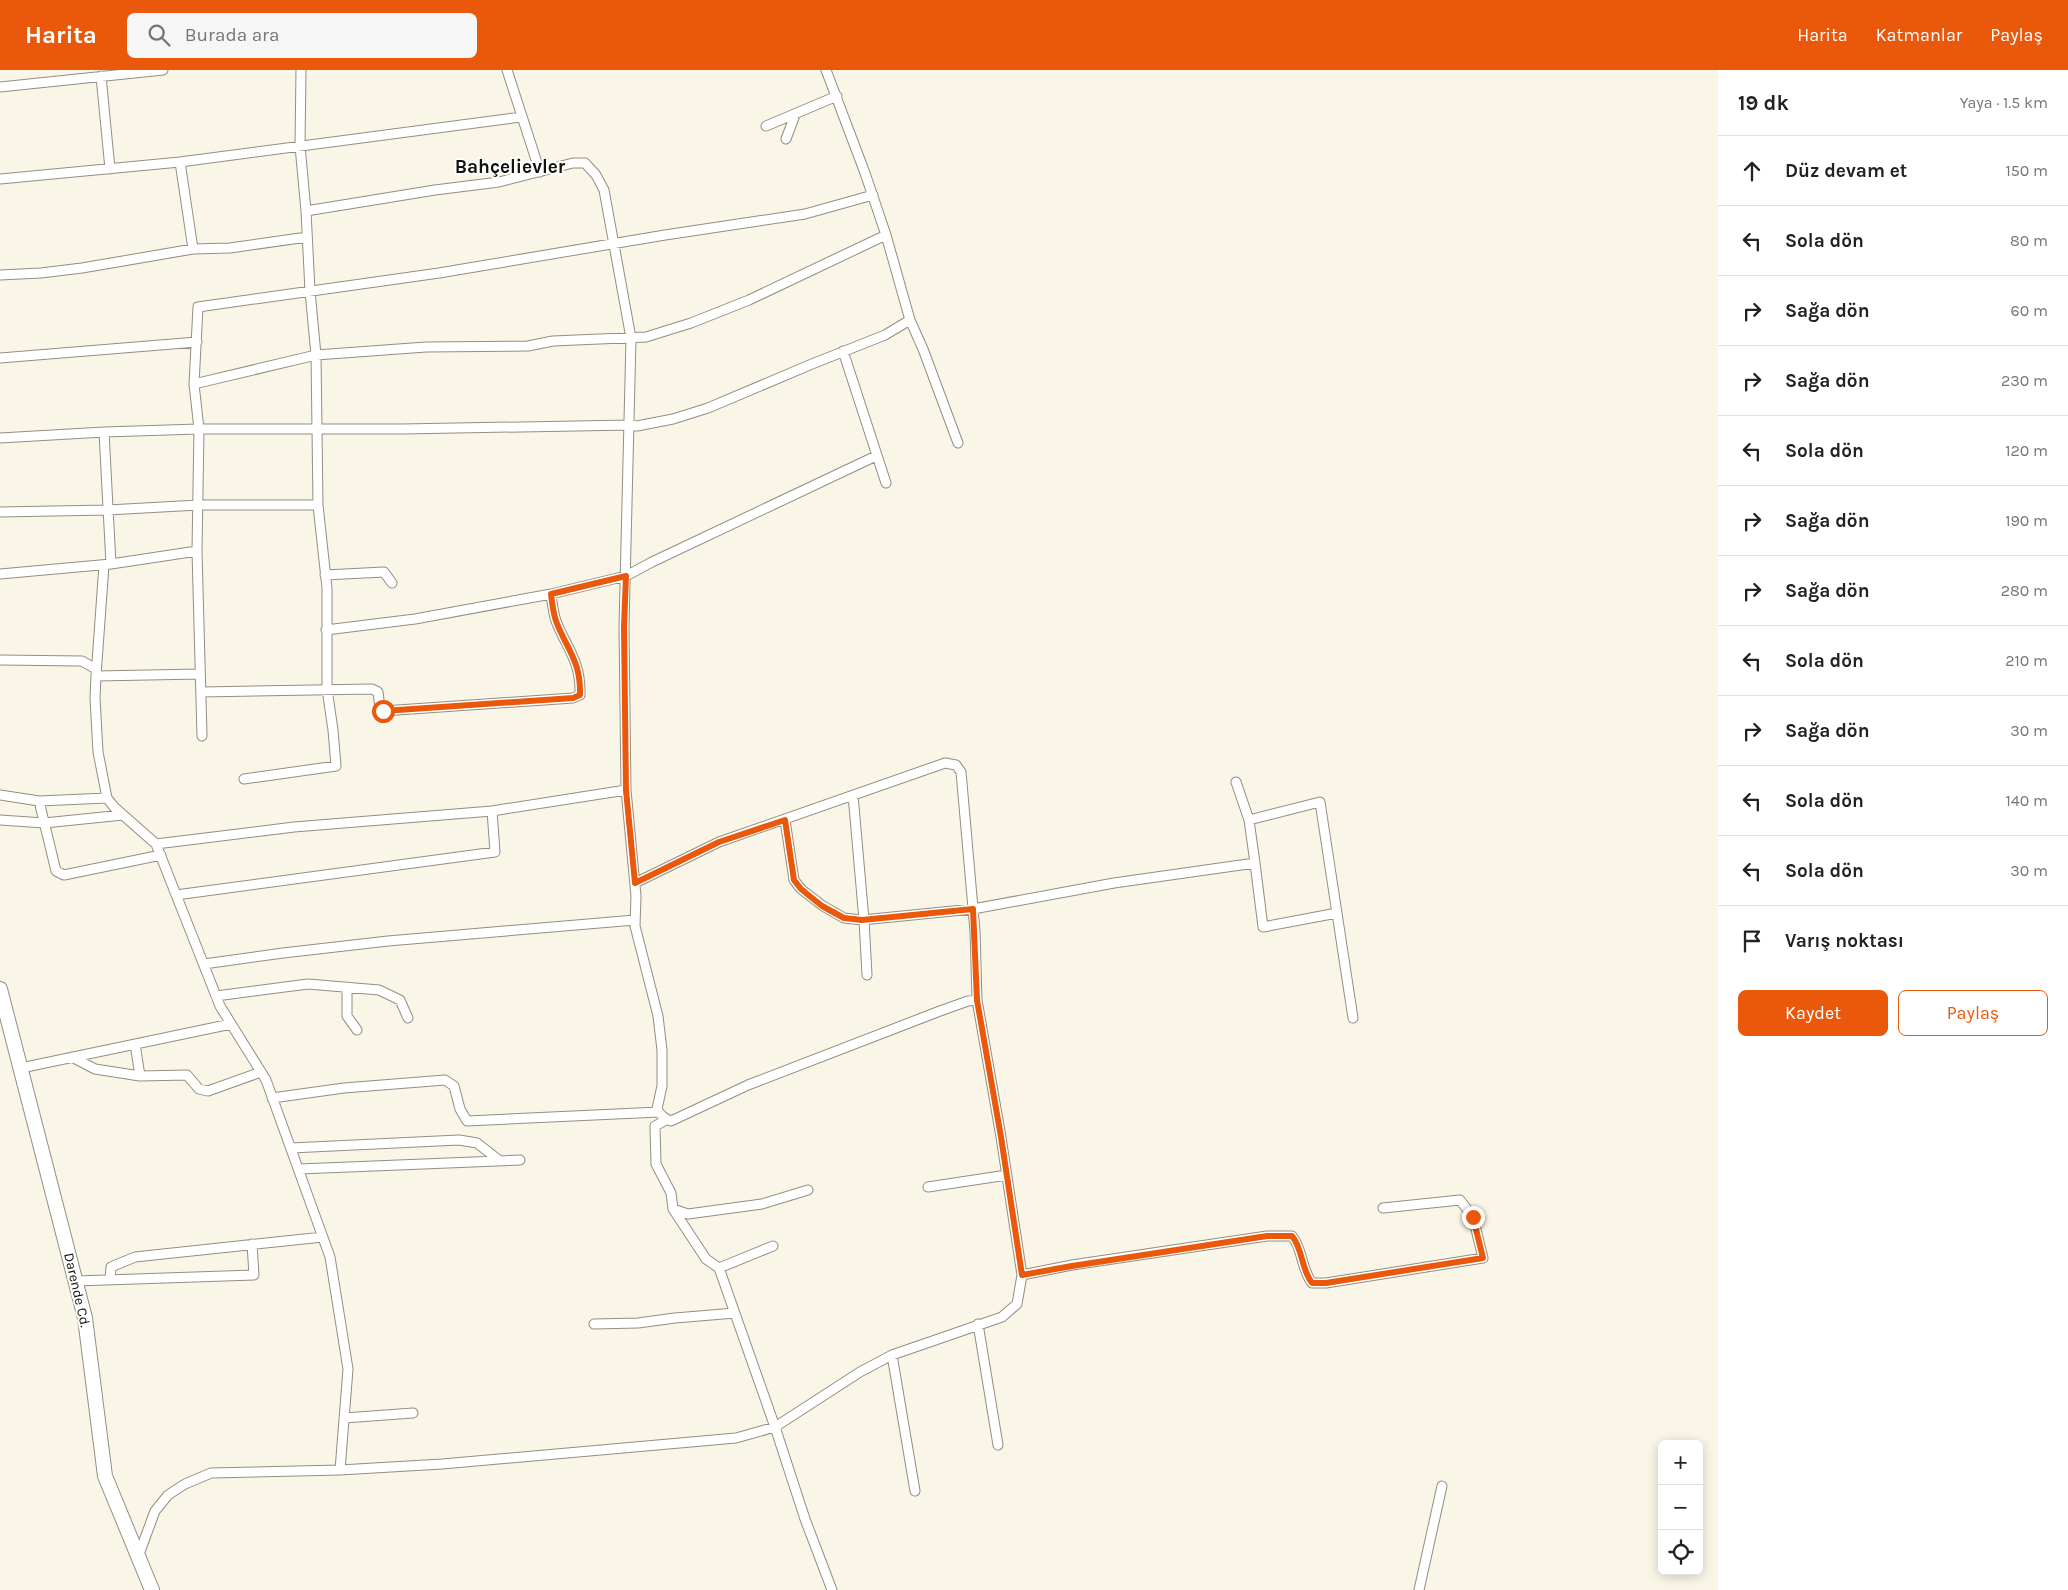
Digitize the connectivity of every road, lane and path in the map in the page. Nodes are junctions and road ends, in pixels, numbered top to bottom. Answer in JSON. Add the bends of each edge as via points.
{"nodes":[{"id":1,"x":163,"y":70,"type":"edge"},
{"id":2,"x":301,"y":70,"type":"edge"},
{"id":3,"x":507,"y":70,"type":"edge"},
{"id":4,"x":826,"y":70,"type":"edge"},
{"id":5,"x":101,"y":76,"type":"junction"},
{"id":6,"x":0,"y":87,"type":"edge"},
{"id":7,"x":837,"y":96,"type":"junction"},
{"id":8,"x":795,"y":115,"type":"junction"},
{"id":9,"x":521,"y":117,"type":"junction"},
{"id":10,"x":766,"y":126,"type":"dead end"},
{"id":11,"x":786,"y":139,"type":"dead end"},
{"id":12,"x":300,"y":146,"type":"junction"},
{"id":13,"x":180,"y":162,"type":"junction"},
{"id":14,"x":110,"y":169,"type":"junction"},
{"id":15,"x":540,"y":172,"type":"junction"},
{"id":16,"x":0,"y":179,"type":"edge"},
{"id":17,"x":873,"y":195,"type":"junction"},
{"id":18,"x":306,"y":211,"type":"junction"},
{"id":19,"x":886,"y":235,"type":"junction"},
{"id":20,"x":307,"y":237,"type":"junction"},
{"id":21,"x":615,"y":244,"type":"junction"},
{"id":22,"x":193,"y":249,"type":"junction"},
{"id":23,"x":0,"y":275,"type":"edge"},
{"id":24,"x":310,"y":291,"type":"junction"},
{"id":25,"x":910,"y":320,"type":"junction"},
{"id":26,"x":631,"y":338,"type":"junction"},
{"id":27,"x":197,"y":342,"type":"junction"},
{"id":28,"x":843,"y":352,"type":"junction"},
{"id":29,"x":316,"y":355,"type":"junction"},
{"id":30,"x":0,"y":358,"type":"edge"},
{"id":31,"x":194,"y":384,"type":"junction"},
{"id":32,"x":630,"y":425,"type":"junction"},
{"id":33,"x":199,"y":429,"type":"junction"},
{"id":34,"x":318,"y":430,"type":"junction"},
{"id":35,"x":104,"y":432,"type":"junction"},
{"id":36,"x":0,"y":438,"type":"edge"},
{"id":37,"x":958,"y":443,"type":"dead end"},
{"id":38,"x":876,"y":456,"type":"junction"},
{"id":39,"x":886,"y":483,"type":"dead end"},
{"id":40,"x":198,"y":505,"type":"junction"},
{"id":41,"x":318,"y":506,"type":"junction"},
{"id":42,"x":108,"y":510,"type":"junction"},
{"id":43,"x":0,"y":512,"type":"edge"},
{"id":44,"x":198,"y":551,"type":"junction"},
{"id":45,"x":108,"y":565,"type":"junction"},
{"id":46,"x":0,"y":574,"type":"edge"},
{"id":47,"x":325,"y":575,"type":"junction"},
{"id":48,"x":626,"y":576,"type":"junction"},
{"id":49,"x":392,"y":583,"type":"dead end"},
{"id":50,"x":551,"y":594,"type":"junction"},
{"id":51,"x":326,"y":630,"type":"junction"},
{"id":52,"x":0,"y":660,"type":"edge"},
{"id":53,"x":96,"y":672,"type":"junction"},
{"id":54,"x":200,"y":674,"type":"junction"},
{"id":55,"x":327,"y":689,"type":"junction"},
{"id":56,"x":202,"y":692,"type":"junction"},
{"id":57,"x":202,"y":736,"type":"dead end"},
{"id":58,"x":244,"y":780,"type":"dead end"},
{"id":59,"x":1236,"y":782,"type":"dead end"},
{"id":60,"x":626,"y":790,"type":"junction"},
{"id":61,"x":0,"y":795,"type":"edge"},
{"id":62,"x":853,"y":795,"type":"junction"},
{"id":63,"x":107,"y":798,"type":"junction"},
{"id":64,"x":39,"y":801,"type":"junction"},
{"id":65,"x":492,"y":811,"type":"junction"},
{"id":66,"x":123,"y":816,"type":"junction"},
{"id":67,"x":0,"y":820,"type":"edge"},
{"id":68,"x":785,"y":820,"type":"junction"},
{"id":69,"x":1249,"y":820,"type":"junction"},
{"id":70,"x":44,"y":823,"type":"junction"},
{"id":71,"x":156,"y":844,"type":"junction"},
{"id":72,"x":161,"y":856,"type":"junction"},
{"id":73,"x":1255,"y":863,"type":"junction"},
{"id":74,"x":635,"y":883,"type":"junction"},
{"id":75,"x":176,"y":895,"type":"junction"},
{"id":76,"x":973,"y":909,"type":"junction"},
{"id":77,"x":1337,"y":913,"type":"junction"},
{"id":78,"x":635,"y":920,"type":"junction"},
{"id":79,"x":864,"y":920,"type":"junction"},
{"id":80,"x":204,"y":964,"type":"junction"},
{"id":81,"x":867,"y":975,"type":"dead end"},
{"id":82,"x":347,"y":987,"type":"junction"},
{"id":83,"x":0,"y":989,"type":"edge"},
{"id":84,"x":216,"y":996,"type":"junction"},
{"id":85,"x":977,"y":1000,"type":"junction"},
{"id":86,"x":408,"y":1018,"type":"dead end"},
{"id":87,"x":1353,"y":1018,"type":"dead end"},
{"id":88,"x":231,"y":1024,"type":"junction"},
{"id":89,"x":357,"y":1030,"type":"dead end"},
{"id":90,"x":135,"y":1044,"type":"junction"},
{"id":91,"x":72,"y":1057,"type":"junction"},
{"id":92,"x":20,"y":1068,"type":"junction"},
{"id":93,"x":261,"y":1072,"type":"junction"},
{"id":94,"x":140,"y":1076,"type":"junction"},
{"id":95,"x":272,"y":1098,"type":"junction"},
{"id":96,"x":659,"y":1112,"type":"junction"},
{"id":97,"x":666,"y":1120,"type":"junction"},
{"id":98,"x":291,"y":1148,"type":"junction"},
{"id":99,"x":520,"y":1160,"type":"dead end"},
{"id":100,"x":500,"y":1161,"type":"junction"},
{"id":101,"x":299,"y":1170,"type":"junction"},
{"id":102,"x":1007,"y":1174,"type":"junction"},
{"id":103,"x":928,"y":1187,"type":"dead end"},
{"id":104,"x":808,"y":1190,"type":"dead end"},
{"id":105,"x":1383,"y":1208,"type":"dead end"},
{"id":106,"x":674,"y":1209,"type":"junction"},
{"id":107,"x":323,"y":1237,"type":"junction"},
{"id":108,"x":252,"y":1244,"type":"junction"},
{"id":109,"x":773,"y":1246,"type":"dead end"},
{"id":110,"x":719,"y":1268,"type":"junction"},
{"id":111,"x":1022,"y":1275,"type":"junction"},
{"id":112,"x":110,"y":1279,"type":"junction"},
{"id":113,"x":76,"y":1281,"type":"junction"},
{"id":114,"x":735,"y":1313,"type":"junction"},
{"id":115,"x":594,"y":1324,"type":"dead end"},
{"id":116,"x":978,"y":1324,"type":"junction"},
{"id":117,"x":892,"y":1356,"type":"junction"},
{"id":118,"x":413,"y":1413,"type":"dead end"},
{"id":119,"x":344,"y":1418,"type":"junction"},
{"id":120,"x":775,"y":1427,"type":"junction"},
{"id":121,"x":998,"y":1445,"type":"dead end"},
{"id":122,"x":340,"y":1470,"type":"junction"},
{"id":123,"x":1442,"y":1486,"type":"dead end"},
{"id":124,"x":915,"y":1491,"type":"dead end"},
{"id":125,"x":138,"y":1557,"type":"junction"},
{"id":126,"x":152,"y":1590,"type":"edge"},
{"id":127,"x":832,"y":1590,"type":"edge"},
{"id":128,"x":1419,"y":1590,"type":"edge"}],
"edges":[{"from":1,"to":5,"type":"street"},
{"from":2,"to":12,"type":"street"},
{"from":3,"to":9,"type":"street"},
{"from":4,"to":7,"type":"street"},
{"from":5,"to":6,"type":"street"},
{"from":5,"to":14,"type":"street"},
{"from":7,"to":8,"type":"street"},
{"from":7,"to":17,"type":"street"},
{"from":8,"to":10,"type":"street"},
{"from":8,"to":11,"type":"street"},
{"from":9,"to":12,"type":"street"},
{"from":9,"to":15,"type":"street"},
{"from":12,"to":13,"type":"street"},
{"from":12,"to":18,"type":"street"},
{"from":13,"to":14,"type":"street"},
{"from":13,"to":22,"type":"street"},
{"from":14,"to":16,"type":"street"},
{"from":15,"to":18,"type":"street","via":[[499,182]]},
{"from":15,"to":21,"type":"street","via":[[560,165],[585,163],[604,190]]},
{"from":17,"to":19,"type":"street"},
{"from":17,"to":21,"type":"street","via":[[805,214]]},
{"from":18,"to":20,"type":"street"},
{"from":19,"to":25,"type":"street"},
{"from":19,"to":26,"type":"street","via":[[692,323],[646,337]]},
{"from":20,"to":22,"type":"street","via":[[230,248]]},
{"from":20,"to":24,"type":"street"},
{"from":21,"to":24,"type":"street"},
{"from":21,"to":26,"type":"street"},
{"from":22,"to":23,"type":"street","via":[[82,268]]},
{"from":24,"to":27,"type":"street","via":[[198,307]]},
{"from":24,"to":29,"type":"street"},
{"from":25,"to":28,"type":"street","via":[[885,335]]},
{"from":25,"to":37,"type":"street"},
{"from":26,"to":29,"type":"street"},
{"from":26,"to":32,"type":"street"},
{"from":27,"to":30,"type":"street"},
{"from":27,"to":31,"type":"street"},
{"from":28,"to":32,"type":"street","via":[[708,408]]},
{"from":28,"to":38,"type":"street"},
{"from":29,"to":31,"type":"street"},
{"from":29,"to":34,"type":"street"},
{"from":31,"to":33,"type":"street"},
{"from":32,"to":34,"type":"street"},
{"from":32,"to":48,"type":"street"},
{"from":33,"to":34,"type":"street"},
{"from":33,"to":35,"type":"street"},
{"from":33,"to":40,"type":"street"},
{"from":34,"to":41,"type":"street"},
{"from":35,"to":36,"type":"street"},
{"from":35,"to":42,"type":"street"},
{"from":38,"to":39,"type":"street"},
{"from":38,"to":48,"type":"street"},
{"from":40,"to":41,"type":"street"},
{"from":40,"to":42,"type":"street"},
{"from":40,"to":44,"type":"street"},
{"from":41,"to":47,"type":"street"},
{"from":42,"to":43,"type":"street"},
{"from":42,"to":45,"type":"street"},
{"from":44,"to":45,"type":"street"},
{"from":44,"to":54,"type":"street"},
{"from":45,"to":46,"type":"street"},
{"from":45,"to":53,"type":"street"},
{"from":47,"to":49,"type":"street","via":[[384,572]]},
{"from":47,"to":51,"type":"street"},
{"from":48,"to":50,"type":"street"},
{"from":48,"to":60,"type":"street"},
{"from":50,"to":51,"type":"street","via":[[415,619]]},
{"from":50,"to":55,"type":"street","via":[[556,620],[577,664],[580,695],[573,698],[383,711],[378,692],[372,689]]},
{"from":51,"to":55,"type":"street"},
{"from":52,"to":53,"type":"street","via":[[82,661]]},
{"from":53,"to":54,"type":"street"},
{"from":53,"to":63,"type":"street","via":[[98,752]]},
{"from":54,"to":56,"type":"street"},
{"from":55,"to":56,"type":"street"},
{"from":55,"to":58,"type":"street","via":[[336,766]]},
{"from":56,"to":57,"type":"street"},
{"from":59,"to":69,"type":"street"},
{"from":60,"to":65,"type":"street"},
{"from":60,"to":74,"type":"street"},
{"from":61,"to":64,"type":"street"},
{"from":62,"to":68,"type":"street"},
{"from":62,"to":76,"type":"street","via":[[945,763],[956,765],[961,772]]},
{"from":62,"to":79,"type":"street"},
{"from":63,"to":64,"type":"street"},
{"from":63,"to":66,"type":"street"},
{"from":64,"to":70,"type":"street"},
{"from":65,"to":71,"type":"street","via":[[294,827]]},
{"from":65,"to":75,"type":"street","via":[[495,852]]},
{"from":66,"to":70,"type":"street"},
{"from":66,"to":71,"type":"street"},
{"from":67,"to":70,"type":"street"},
{"from":68,"to":74,"type":"street","via":[[719,842]]},
{"from":68,"to":79,"type":"street","via":[[794,880],[801,889],[844,918]]},
{"from":69,"to":73,"type":"street"},
{"from":69,"to":77,"type":"street","via":[[1320,802]]},
{"from":70,"to":72,"type":"street","via":[[56,871],[64,875]]},
{"from":71,"to":72,"type":"street"},
{"from":72,"to":75,"type":"street"},
{"from":73,"to":76,"type":"street","via":[[1114,883]]},
{"from":73,"to":77,"type":"street","via":[[1263,927]]},
{"from":74,"to":78,"type":"street"},
{"from":75,"to":80,"type":"street"},
{"from":76,"to":79,"type":"street"},
{"from":76,"to":85,"type":"street"},
{"from":77,"to":87,"type":"street"},
{"from":78,"to":80,"type":"street","via":[[388,941]]},
{"from":78,"to":96,"type":"street","via":[[658,1016],[662,1069]]},
{"from":79,"to":81,"type":"street"},
{"from":80,"to":84,"type":"street"},
{"from":82,"to":84,"type":"street","via":[[308,984]]},
{"from":82,"to":86,"type":"street","via":[[390,994],[400,1000]]},
{"from":82,"to":89,"type":"street","via":[[348,1016]]},
{"from":83,"to":92,"type":"street","name":"Darende Cd."},
{"from":84,"to":88,"type":"street"},
{"from":85,"to":97,"type":"street","via":[[940,1011],[748,1085],[671,1121]]},
{"from":85,"to":102,"type":"street"},
{"from":88,"to":90,"type":"street"},
{"from":88,"to":93,"type":"street"},
{"from":90,"to":91,"type":"street"},
{"from":90,"to":94,"type":"street"},
{"from":91,"to":92,"type":"street"},
{"from":91,"to":94,"type":"street","via":[[95,1069]]},
{"from":92,"to":113,"type":"street","name":"Darende Cd."},
{"from":93,"to":94,"type":"street","via":[[208,1090],[199,1089],[187,1075]]},
{"from":93,"to":95,"type":"street"},
{"from":95,"to":96,"type":"street","via":[[445,1080],[454,1086],[467,1121]]},
{"from":95,"to":98,"type":"street"},
{"from":96,"to":97,"type":"street"},
{"from":97,"to":106,"type":"street","via":[[655,1126],[655,1153],[656,1164],[672,1193]]},
{"from":98,"to":100,"type":"street","via":[[460,1140],[477,1143]]},
{"from":98,"to":101,"type":"street"},
{"from":99,"to":100,"type":"street"},
{"from":100,"to":101,"type":"street"},
{"from":101,"to":107,"type":"street"},
{"from":102,"to":103,"type":"street"},
{"from":102,"to":111,"type":"street"},
{"from":104,"to":106,"type":"street","via":[[762,1204],[688,1214]]},
{"from":105,"to":111,"type":"street","via":[[1460,1200],[1473,1217],[1483,1258],[1312,1283],[1305,1275],[1292,1236],[1267,1236]]},
{"from":106,"to":110,"type":"street","via":[[706,1259]]},
{"from":107,"to":108,"type":"street"},
{"from":107,"to":119,"type":"street","via":[[330,1256],[348,1369]]},
{"from":108,"to":112,"type":"street","via":[[135,1257],[111,1267]]},
{"from":108,"to":112,"type":"street","via":[[254,1275]]},
{"from":109,"to":110,"type":"street"},
{"from":110,"to":114,"type":"street"},
{"from":111,"to":116,"type":"street","via":[[1017,1304],[1002,1316]]},
{"from":112,"to":113,"type":"street"},
{"from":113,"to":125,"type":"street","name":"Darende Cd.","via":[[85,1318],[105,1476]]},
{"from":114,"to":115,"type":"street"},
{"from":114,"to":120,"type":"street"},
{"from":116,"to":117,"type":"street"},
{"from":116,"to":121,"type":"street"},
{"from":117,"to":120,"type":"street","via":[[860,1372]]},
{"from":117,"to":124,"type":"street"},
{"from":118,"to":119,"type":"street"},
{"from":119,"to":122,"type":"street"},
{"from":120,"to":122,"type":"street","via":[[736,1438]]},
{"from":120,"to":127,"type":"street","via":[[804,1519]]},
{"from":122,"to":125,"type":"street","via":[[211,1474],[185,1484],[168,1495],[155,1511]]},
{"from":123,"to":128,"type":"street"},
{"from":125,"to":126,"type":"street","name":"Darende Cd."}]}
